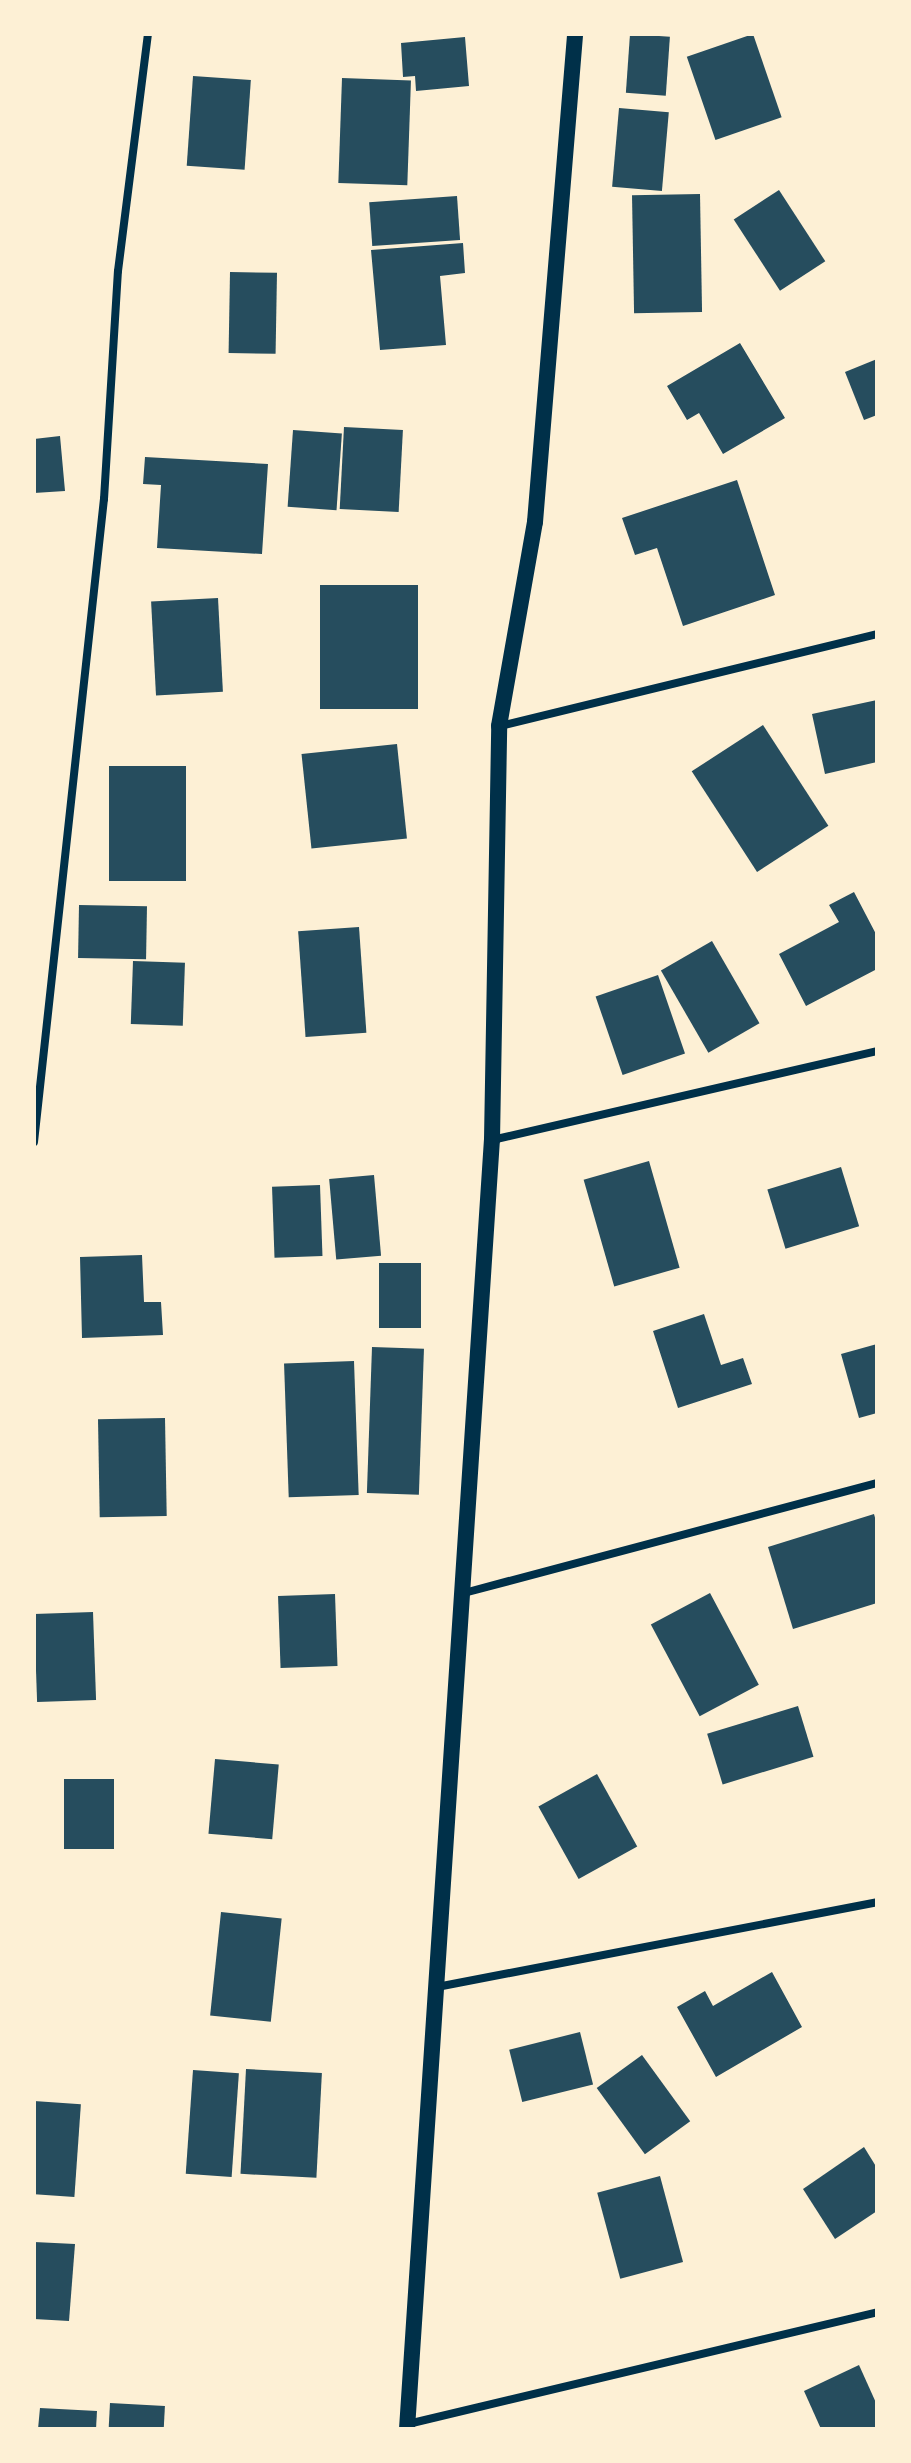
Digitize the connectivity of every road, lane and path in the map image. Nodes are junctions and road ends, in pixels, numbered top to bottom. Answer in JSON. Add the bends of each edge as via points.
{"nodes":[{"id":1,"x":148,"y":34,"type":"edge"},
{"id":2,"x":575,"y":34,"type":"edge"},
{"id":3,"x":877,"y":634,"type":"edge"},
{"id":4,"x":499,"y":726,"type":"junction"},
{"id":5,"x":877,"y":1051,"type":"edge"},
{"id":6,"x":492,"y":1140,"type":"junction"},
{"id":7,"x":34,"y":1142,"type":"edge"},
{"id":8,"x":877,"y":1483,"type":"edge"},
{"id":9,"x":464,"y":1593,"type":"junction"},
{"id":10,"x":877,"y":1902,"type":"edge"},
{"id":11,"x":437,"y":1987,"type":"junction"},
{"id":12,"x":877,"y":2312,"type":"edge"},
{"id":13,"x":407,"y":2427,"type":"edge"}],
"edges":[{"from":1,"to":7,"type":"street","via":[[118,271],[104,499]]},
{"from":2,"to":4,"type":"main road","via":[[535,522]]},
{"from":3,"to":4,"type":"street"},
{"from":4,"to":6,"type":"main road"},
{"from":5,"to":6,"type":"street"},
{"from":6,"to":9,"type":"main road"},
{"from":8,"to":9,"type":"street"},
{"from":9,"to":11,"type":"main road"},
{"from":10,"to":11,"type":"street"},
{"from":11,"to":13,"type":"main road"},
{"from":12,"to":13,"type":"street"}]}
